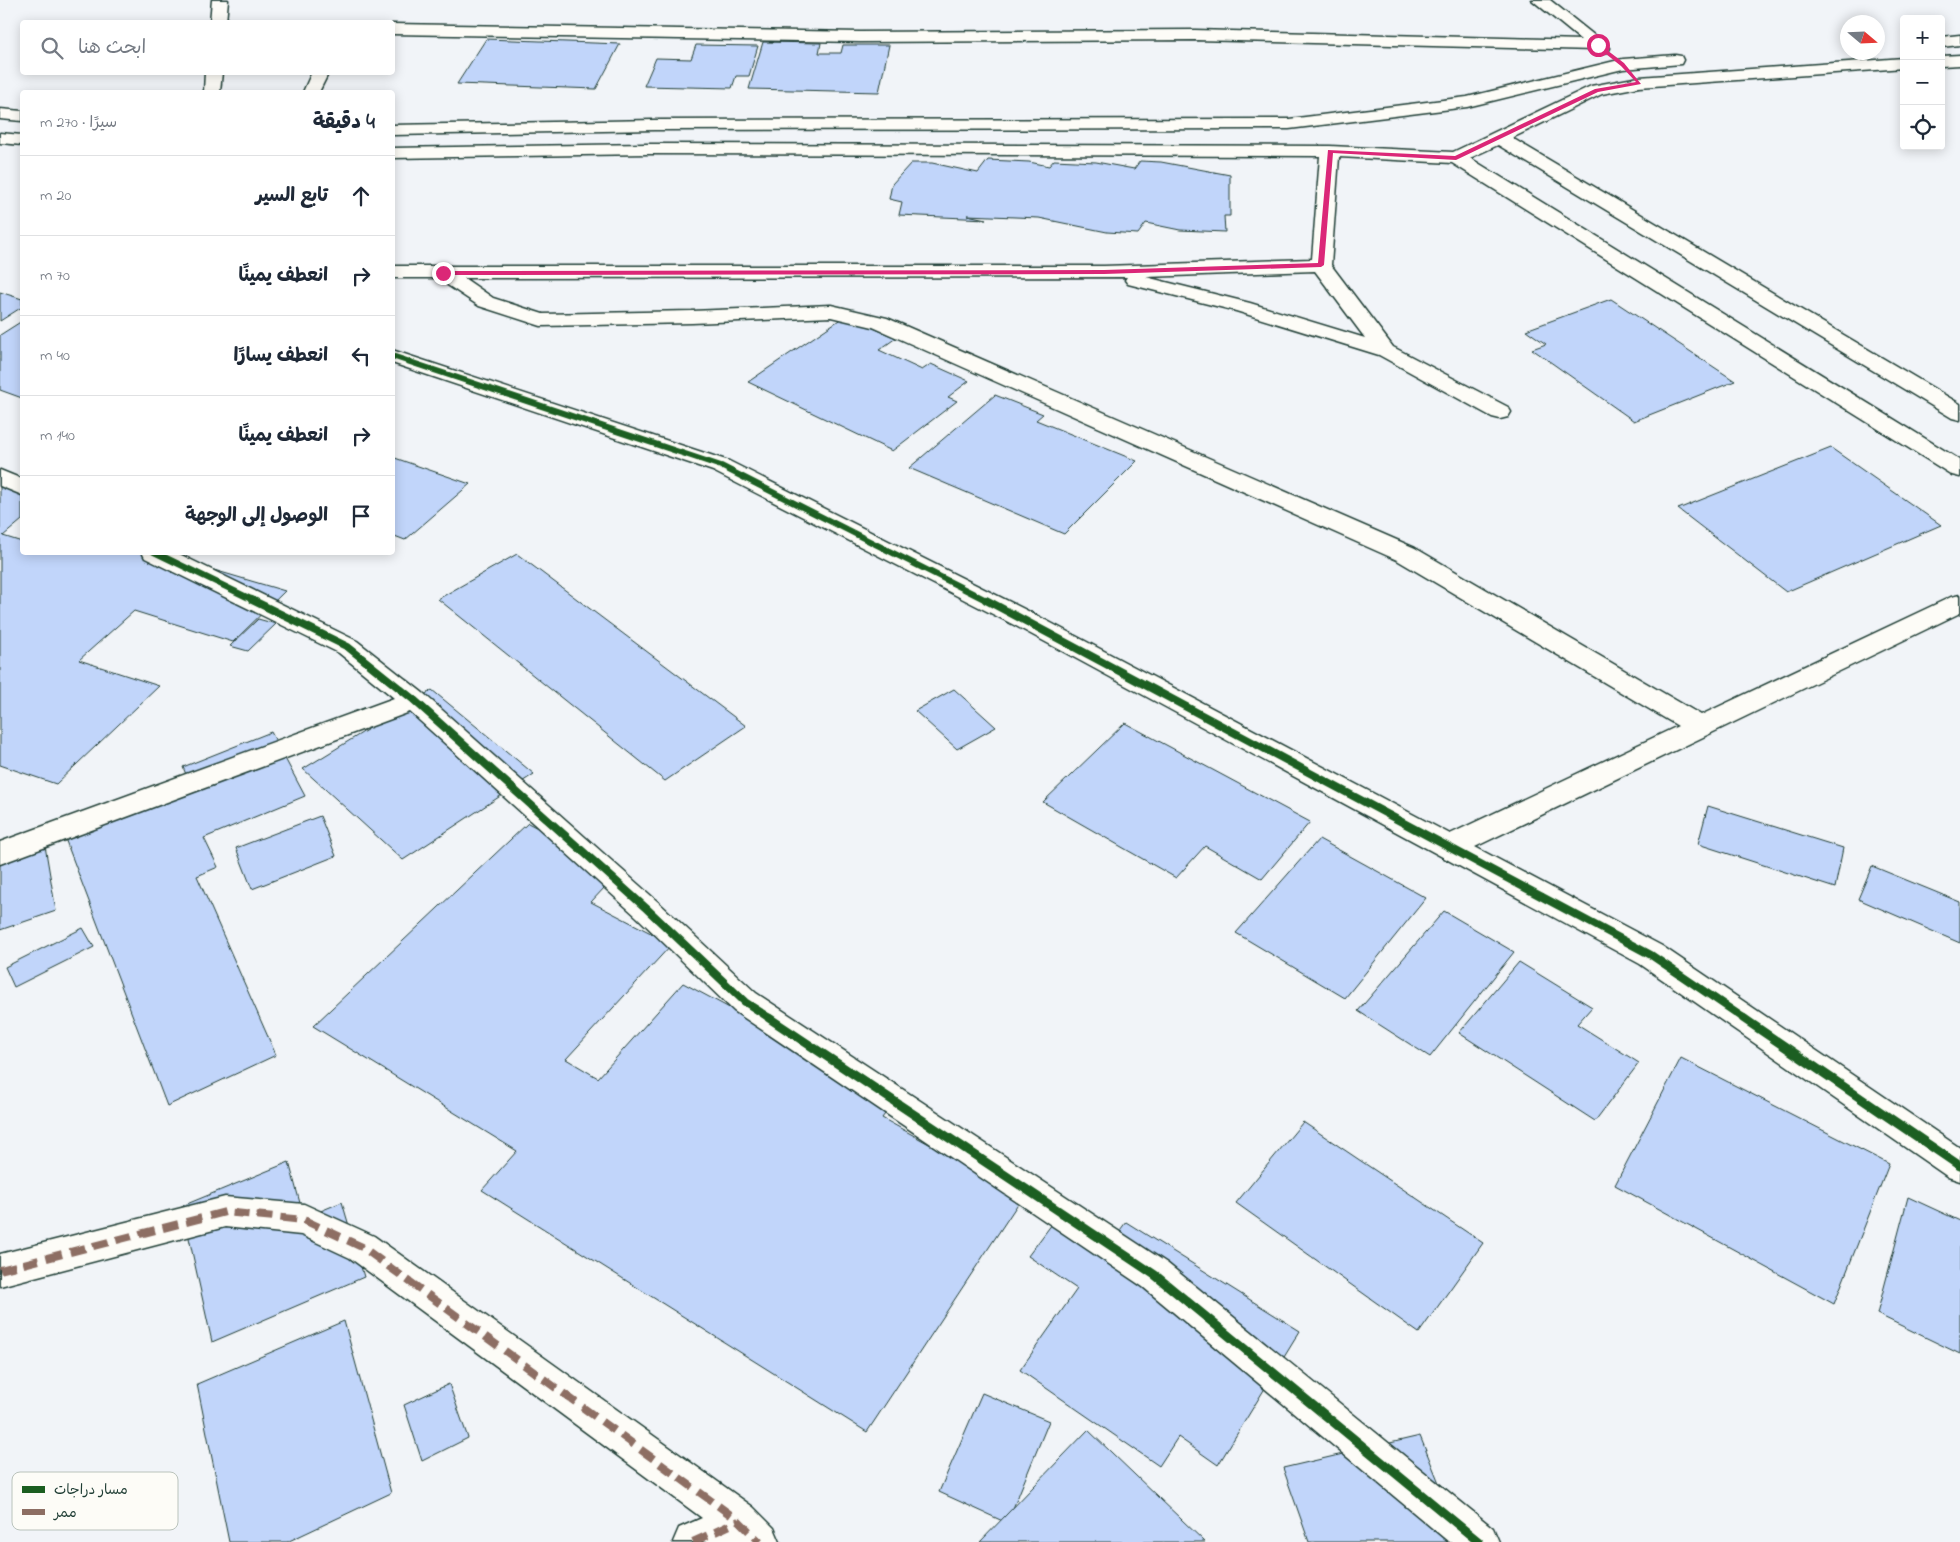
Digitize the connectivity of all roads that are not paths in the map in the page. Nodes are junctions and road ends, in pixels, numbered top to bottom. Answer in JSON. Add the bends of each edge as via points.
{"nodes":[{"id":1,"x":220,"y":0,"type":"edge"},
{"id":2,"x":1540,"y":0,"type":"edge"},
{"id":3,"x":218,"y":20,"type":"edge"},
{"id":4,"x":395,"y":28,"type":"edge"},
{"id":5,"x":1960,"y":40,"type":"edge"},
{"id":6,"x":1945,"y":42,"type":"edge"},
{"id":7,"x":1598,"y":45,"type":"junction"},
{"id":8,"x":1690,"y":59,"type":"dead end"},
{"id":9,"x":1960,"y":60,"type":"edge"},
{"id":10,"x":1945,"y":61,"type":"edge"},
{"id":11,"x":1900,"y":63,"type":"edge"},
{"id":12,"x":1623,"y":64,"type":"junction"},
{"id":13,"x":214,"y":75,"type":"edge"},
{"id":14,"x":320,"y":75,"type":"edge"},
{"id":15,"x":1639,"y":82,"type":"junction"},
{"id":16,"x":212,"y":90,"type":"edge"},
{"id":17,"x":312,"y":90,"type":"edge"},
{"id":18,"x":0,"y":114,"type":"edge"},
{"id":19,"x":20,"y":116,"type":"edge"},
{"id":20,"x":395,"y":130,"type":"edge"},
{"id":21,"x":0,"y":138,"type":"edge"},
{"id":22,"x":1500,"y":138,"type":"junction"},
{"id":23,"x":20,"y":140,"type":"edge"},
{"id":24,"x":1330,"y":151,"type":"junction"},
{"id":25,"x":395,"y":153,"type":"edge"},
{"id":26,"x":1456,"y":158,"type":"junction"},
{"id":27,"x":1321,"y":265,"type":"junction"},
{"id":28,"x":395,"y":272,"type":"edge"},
{"id":29,"x":1104,"y":272,"type":"junction"},
{"id":30,"x":443,"y":273,"type":"junction"},
{"id":31,"x":1386,"y":351,"type":"junction"},
{"id":32,"x":395,"y":357,"type":"edge"},
{"id":33,"x":1500,"y":412,"type":"dead end"},
{"id":34,"x":1960,"y":413,"type":"edge"},
{"id":35,"x":1960,"y":470,"type":"edge"},
{"id":36,"x":0,"y":477,"type":"edge"},
{"id":37,"x":20,"y":487,"type":"edge"},
{"id":38,"x":160,"y":555,"type":"edge"},
{"id":39,"x":1960,"y":603,"type":"edge"},
{"id":40,"x":414,"y":700,"type":"junction"},
{"id":41,"x":1700,"y":727,"type":"junction"},
{"id":42,"x":1449,"y":847,"type":"junction"},
{"id":43,"x":0,"y":853,"type":"edge"},
{"id":44,"x":1960,"y":1166,"type":"edge"},
{"id":45,"x":0,"y":1270,"type":"edge"},
{"id":46,"x":750,"y":1531,"type":"edge"},
{"id":47,"x":693,"y":1542,"type":"edge"},
{"id":48,"x":1478,"y":1542,"type":"edge"}],
"edges":[{"from":1,"to":3,"type":"street"},
{"from":2,"to":7,"type":"street"},
{"from":4,"to":7,"type":"street","via":[[860,37],[1195,35]]},
{"from":5,"to":6,"type":"street"},
{"from":7,"to":12,"type":"street"},
{"from":8,"to":12,"type":"street"},
{"from":9,"to":10,"type":"street"},
{"from":11,"to":15,"type":"street"},
{"from":12,"to":15,"type":"street"},
{"from":12,"to":20,"type":"street","via":[[1467,102],[1289,124],[654,125]]},
{"from":13,"to":16,"type":"street"},
{"from":14,"to":17,"type":"street"},
{"from":15,"to":22,"type":"street","via":[[1597,90]]},
{"from":18,"to":19,"type":"street"},
{"from":21,"to":23,"type":"street"},
{"from":22,"to":26,"type":"street"},
{"from":22,"to":34,"type":"street"},
{"from":24,"to":25,"type":"street","via":[[647,149]]},
{"from":24,"to":26,"type":"street"},
{"from":24,"to":27,"type":"street"},
{"from":26,"to":35,"type":"street"},
{"from":27,"to":29,"type":"street"},
{"from":27,"to":31,"type":"street"},
{"from":28,"to":30,"type":"street"},
{"from":29,"to":30,"type":"street"},
{"from":29,"to":31,"type":"street","via":[[1243,307]]},
{"from":30,"to":41,"type":"street","via":[[486,302],[541,320],[831,311],[880,322],[1406,554]]},
{"from":31,"to":33,"type":"street"},
{"from":32,"to":42,"type":"street","via":[[721,466],[1025,620]]},
{"from":36,"to":37,"type":"street"},
{"from":38,"to":40,"type":"street","via":[[348,648]]},
{"from":39,"to":41,"type":"street"},
{"from":40,"to":43,"type":"street"},
{"from":40,"to":48,"type":"street","via":[[745,1002],[1155,1275]]},
{"from":41,"to":42,"type":"street"},
{"from":42,"to":44,"type":"street","via":[[1651,955]]},
{"from":45,"to":46,"type":"street","via":[[225,1212],[304,1220],[362,1247]]},
{"from":46,"to":47,"type":"street"}]}
